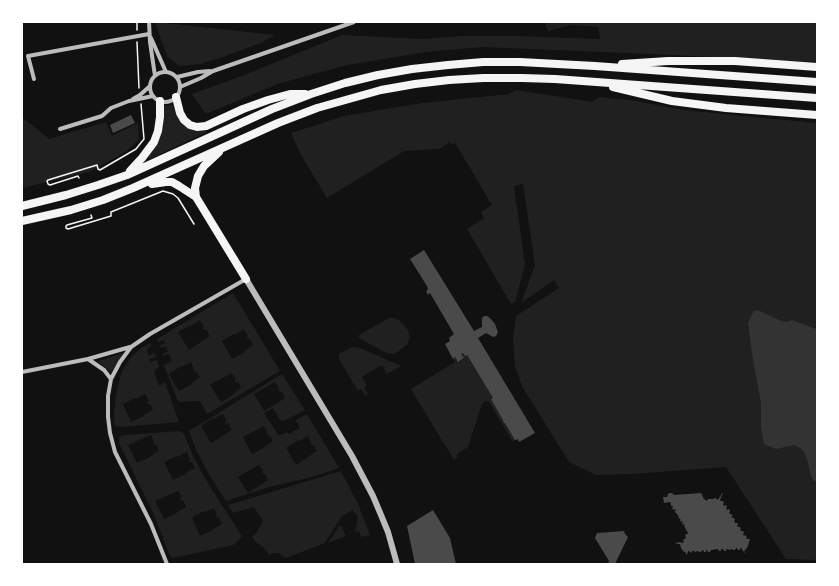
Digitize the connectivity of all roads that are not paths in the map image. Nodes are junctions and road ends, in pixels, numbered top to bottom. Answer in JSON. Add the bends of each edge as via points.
{"nodes":[{"id":1,"x":149,"y":22,"type":"edge"},
{"id":2,"x":354,"y":22,"type":"edge"},
{"id":3,"x":149,"y":34,"type":"junction"},
{"id":4,"x":595,"y":66,"type":"junction"},
{"id":5,"x":817,"y":67,"type":"edge"},
{"id":6,"x":212,"y":71,"type":"junction"},
{"id":7,"x":166,"y":72,"type":"junction"},
{"id":8,"x":155,"y":76,"type":"junction"},
{"id":9,"x":177,"y":77,"type":"junction"},
{"id":10,"x":34,"y":79,"type":"dead end"},
{"id":11,"x":593,"y":82,"type":"junction"},
{"id":12,"x":817,"y":82,"type":"edge"},
{"id":13,"x":150,"y":86,"type":"junction"},
{"id":14,"x":180,"y":87,"type":"junction"},
{"id":15,"x":311,"y":94,"type":"junction"},
{"id":16,"x":153,"y":96,"type":"junction"},
{"id":17,"x":176,"y":97,"type":"junction"},
{"id":18,"x":817,"y":98,"type":"edge"},
{"id":19,"x":129,"y":101,"type":"junction"},
{"id":20,"x":160,"y":102,"type":"junction"},
{"id":21,"x":817,"y":115,"type":"edge"},
{"id":22,"x":60,"y":129,"type":"dead end"},
{"id":23,"x":226,"y":146,"type":"junction"},
{"id":24,"x":126,"y":175,"type":"junction"},
{"id":25,"x":133,"y":188,"type":"junction"},
{"id":26,"x":196,"y":197,"type":"junction"},
{"id":27,"x":22,"y":206,"type":"edge"},
{"id":28,"x":22,"y":222,"type":"edge"},
{"id":29,"x":246,"y":279,"type":"junction"},
{"id":30,"x":131,"y":347,"type":"junction"},
{"id":31,"x":88,"y":359,"type":"junction"},
{"id":32,"x":22,"y":372,"type":"edge"},
{"id":33,"x":111,"y":379,"type":"junction"},
{"id":34,"x":166,"y":564,"type":"edge"},
{"id":35,"x":397,"y":564,"type":"edge"}],
"edges":[{"from":1,"to":3,"type":"street"},
{"from":2,"to":6,"type":"street"},
{"from":3,"to":7,"type":"street"},
{"from":3,"to":8,"type":"street"},
{"from":3,"to":10,"type":"street","via":[[28,56]]},
{"from":4,"to":5,"type":"main road","via":[[668,61],[735,61]]},
{"from":4,"to":12,"type":"main road"},
{"from":4,"to":15,"type":"main road","via":[[520,62],[448,65],[378,75]]},
{"from":6,"to":9,"type":"street"},
{"from":6,"to":14,"type":"street"},
{"from":7,"to":8,"type":"street"},
{"from":7,"to":9,"type":"street"},
{"from":8,"to":13,"type":"street"},
{"from":9,"to":14,"type":"street"},
{"from":11,"to":18,"type":"main road"},
{"from":11,"to":21,"type":"main road","via":[[672,101]]},
{"from":11,"to":23,"type":"main road","via":[[483,78],[414,84],[381,90],[317,108]]},
{"from":13,"to":16,"type":"street"},
{"from":13,"to":19,"type":"street"},
{"from":14,"to":17,"type":"street"},
{"from":15,"to":17,"type":"main road","via":[[290,94],[268,100],[206,126],[197,127],[184,120]]},
{"from":15,"to":24,"type":"main road"},
{"from":16,"to":19,"type":"street"},
{"from":16,"to":20,"type":"street"},
{"from":17,"to":20,"type":"street","via":[[169,102]]},
{"from":19,"to":22,"type":"street","via":[[111,108],[102,116]]},
{"from":20,"to":24,"type":"main road","via":[[158,131],[154,142]]},
{"from":23,"to":25,"type":"main road"},
{"from":23,"to":26,"type":"main road","via":[[204,166],[198,176]]},
{"from":24,"to":27,"type":"main road","via":[[66,195]]},
{"from":25,"to":26,"type":"main road","via":[[172,182]]},
{"from":25,"to":28,"type":"main road","via":[[104,200]]},
{"from":26,"to":29,"type":"main road"},
{"from":29,"to":30,"type":"street"},
{"from":29,"to":35,"type":"street","via":[[352,456],[381,515]]},
{"from":30,"to":31,"type":"street"},
{"from":30,"to":33,"type":"street"},
{"from":31,"to":32,"type":"street"},
{"from":31,"to":33,"type":"street","via":[[104,370]]},
{"from":33,"to":34,"type":"street","via":[[108,417],[115,452],[151,524]]}]}
